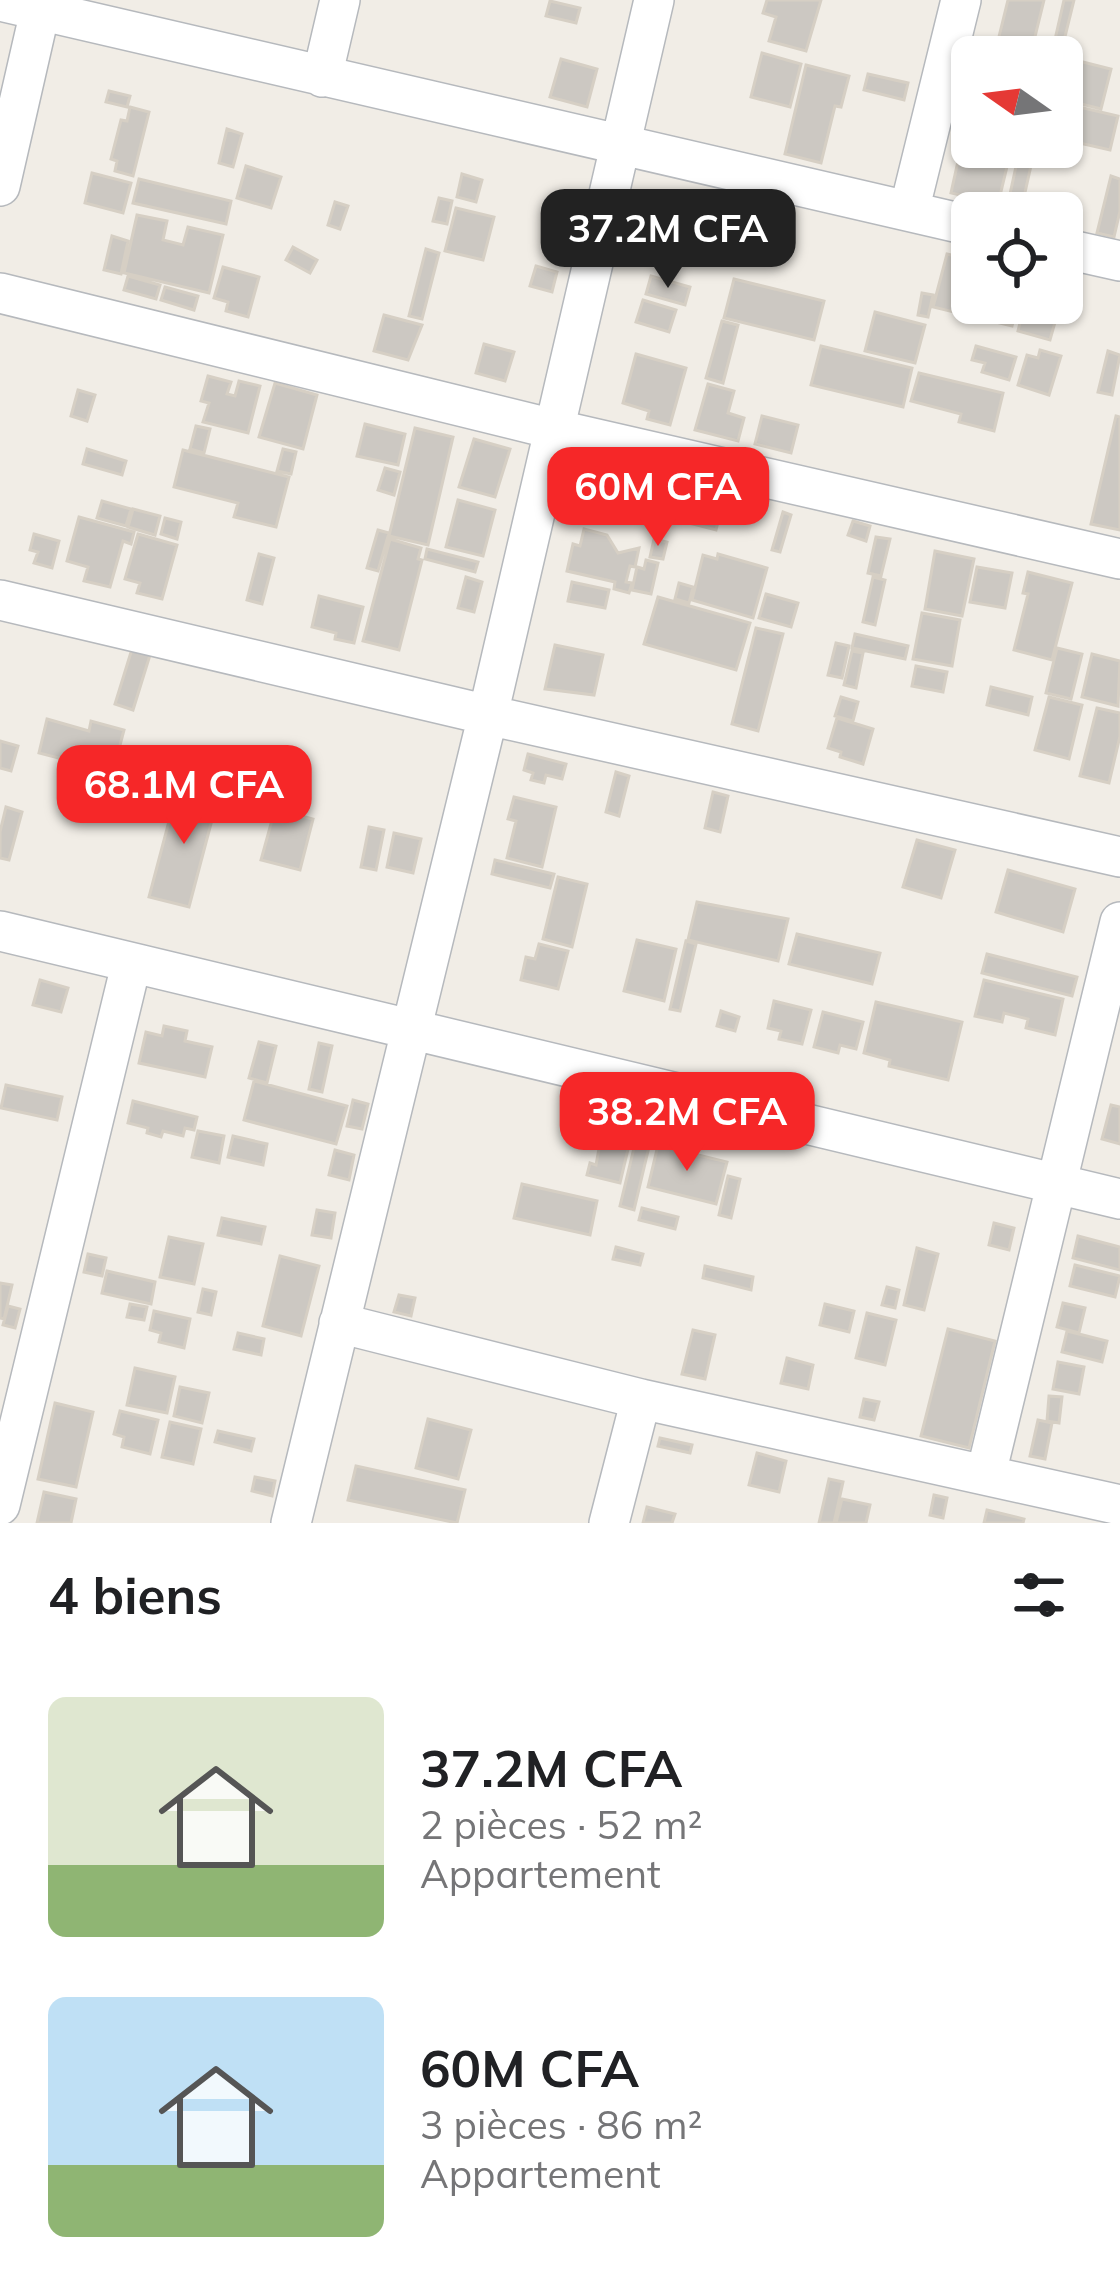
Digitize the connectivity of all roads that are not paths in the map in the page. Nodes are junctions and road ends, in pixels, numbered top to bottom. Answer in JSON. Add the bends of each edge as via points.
{"nodes":[{"id":1,"x":340,"y":0,"type":"edge"},
{"id":2,"x":654,"y":0,"type":"edge"},
{"id":3,"x":961,"y":0,"type":"edge"},
{"id":4,"x":0,"y":1,"type":"edge"},
{"id":5,"x":40,"y":10,"type":"junction"},
{"id":6,"x":322,"y":76,"type":"junction"},
{"id":7,"x":619,"y":146,"type":"junction"},
{"id":8,"x":0,"y":186,"type":"edge"},
{"id":9,"x":909,"y":211,"type":"junction"},
{"id":10,"x":951,"y":221,"type":"edge"},
{"id":11,"x":1083,"y":253,"type":"edge"},
{"id":12,"x":1120,"y":262,"type":"edge"},
{"id":13,"x":0,"y":293,"type":"edge"},
{"id":14,"x":553,"y":429,"type":"junction"},
{"id":15,"x":1120,"y":559,"type":"edge"},
{"id":16,"x":0,"y":599,"type":"edge"},
{"id":17,"x":488,"y":715,"type":"junction"},
{"id":18,"x":1120,"y":857,"type":"edge"},
{"id":19,"x":1120,"y":922,"type":"edge"},
{"id":20,"x":0,"y":931,"type":"edge"},
{"id":21,"x":131,"y":965,"type":"junction"},
{"id":22,"x":410,"y":1032,"type":"junction"},
{"id":23,"x":1056,"y":1184,"type":"junction"},
{"id":24,"x":1120,"y":1199,"type":"edge"},
{"id":25,"x":339,"y":1323,"type":"junction"},
{"id":26,"x":640,"y":1399,"type":"junction"},
{"id":27,"x":986,"y":1474,"type":"junction"},
{"id":28,"x":0,"y":1505,"type":"edge"},
{"id":29,"x":1120,"y":1505,"type":"edge"},
{"id":30,"x":291,"y":1523,"type":"edge"},
{"id":31,"x":609,"y":1523,"type":"edge"}],
"edges":[{"from":1,"to":6,"type":"street"},
{"from":2,"to":7,"type":"street"},
{"from":3,"to":9,"type":"street"},
{"from":4,"to":5,"type":"street"},
{"from":5,"to":6,"type":"street"},
{"from":5,"to":8,"type":"street"},
{"from":6,"to":7,"type":"street"},
{"from":7,"to":9,"type":"street"},
{"from":7,"to":14,"type":"street"},
{"from":9,"to":10,"type":"street"},
{"from":11,"to":12,"type":"street"},
{"from":13,"to":14,"type":"street"},
{"from":14,"to":15,"type":"street"},
{"from":14,"to":17,"type":"street"},
{"from":16,"to":17,"type":"street"},
{"from":17,"to":18,"type":"street"},
{"from":17,"to":22,"type":"street"},
{"from":19,"to":23,"type":"street"},
{"from":20,"to":21,"type":"street"},
{"from":21,"to":22,"type":"street"},
{"from":21,"to":28,"type":"street"},
{"from":22,"to":23,"type":"street"},
{"from":22,"to":25,"type":"street"},
{"from":23,"to":24,"type":"street"},
{"from":23,"to":27,"type":"street"},
{"from":25,"to":26,"type":"street"},
{"from":25,"to":30,"type":"street"},
{"from":26,"to":27,"type":"street"},
{"from":26,"to":31,"type":"street"},
{"from":27,"to":29,"type":"street"}]}
